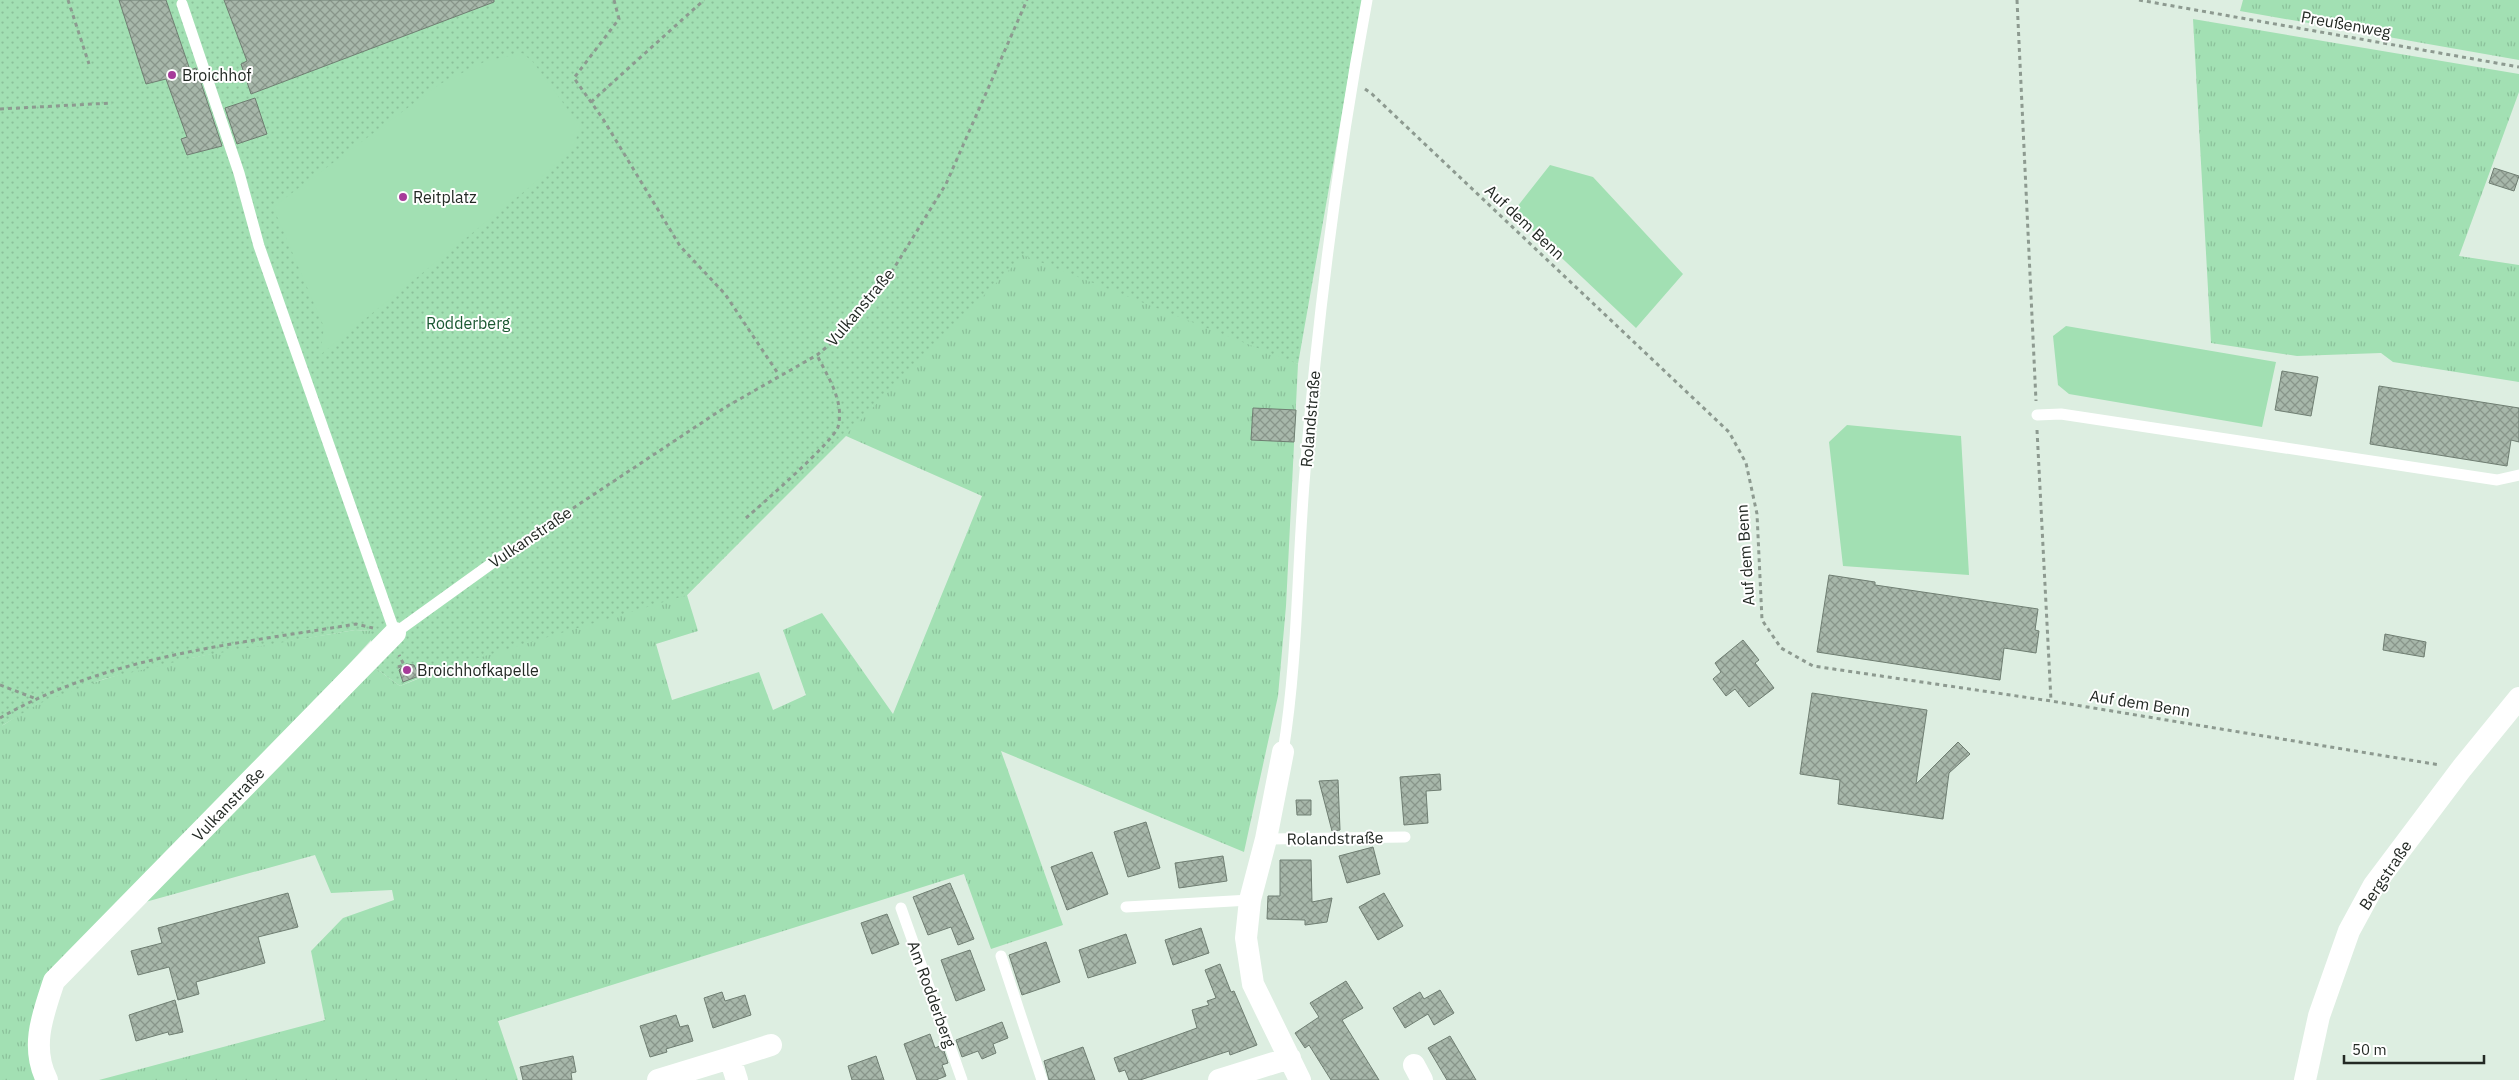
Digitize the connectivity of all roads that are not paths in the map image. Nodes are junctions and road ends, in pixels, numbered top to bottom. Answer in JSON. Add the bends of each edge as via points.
{"nodes":[{"id":1,"x":1367,"y":0,"type":"edge"},
{"id":2,"x":182,"y":4,"type":"dead end"},
{"id":3,"x":2037,"y":415,"type":"road end"},
{"id":4,"x":2519,"y":474,"type":"edge"},
{"id":5,"x":502,"y":556,"type":"road end"},
{"id":6,"x":395,"y":633,"type":"junction"},
{"id":7,"x":2519,"y":698,"type":"edge"},
{"id":8,"x":1283,"y":752,"type":"joint"},
{"id":9,"x":1405,"y":838,"type":"dead end"},
{"id":10,"x":1266,"y":839,"type":"junction"},
{"id":11,"x":1250,"y":900,"type":"junction"},
{"id":12,"x":1126,"y":907,"type":"dead end"},
{"id":13,"x":901,"y":908,"type":"dead end"},
{"id":14,"x":1001,"y":956,"type":"dead end"},
{"id":15,"x":771,"y":1045,"type":"dead end"},
{"id":16,"x":730,"y":1058,"type":"junction"},
{"id":17,"x":1290,"y":1058,"type":"junction"},
{"id":18,"x":47,"y":1080,"type":"edge"},
{"id":19,"x":658,"y":1080,"type":"edge"},
{"id":20,"x":737,"y":1080,"type":"edge"},
{"id":21,"x":962,"y":1080,"type":"edge"},
{"id":22,"x":1042,"y":1080,"type":"edge"},
{"id":23,"x":1219,"y":1080,"type":"edge"},
{"id":24,"x":1300,"y":1080,"type":"edge"},
{"id":25,"x":2306,"y":1080,"type":"edge"}],
"edges":[{"from":1,"to":8,"type":"lane","name":"Rolandstraße","via":[[1351,82],[1313,379],[1291,703]]},
{"from":2,"to":6,"type":"lane","via":[[239,173],[259,246]]},
{"from":3,"to":4,"type":"lane","via":[[2061,414],[2498,480]]},
{"from":5,"to":6,"type":"lane","name":"Vulkanstraße"},
{"from":6,"to":18,"type":"street","name":"Vulkanstraße","via":[[54,981],[40,1021],[39,1064]]},
{"from":7,"to":25,"type":"street","name":"Bergstraße","via":[[2374,885],[2349,931],[2319,1016]]},
{"from":8,"to":10,"type":"street","name":"Rolandstraße"},
{"from":9,"to":10,"type":"lane","name":"Rolandstraße"},
{"from":10,"to":11,"type":"street","name":"Rolandstraße"},
{"from":11,"to":12,"type":"lane"},
{"from":11,"to":17,"type":"street","name":"Rolandstraße","via":[[1246,938],[1253,984]]},
{"from":13,"to":21,"type":"lane","name":"Am Rodderberg"},
{"from":14,"to":22,"type":"lane"},
{"from":15,"to":16,"type":"street"},
{"from":16,"to":19,"type":"street"},
{"from":16,"to":20,"type":"street"},
{"from":17,"to":23,"type":"street"},
{"from":17,"to":24,"type":"street","name":"Rolandstraße"}]}
